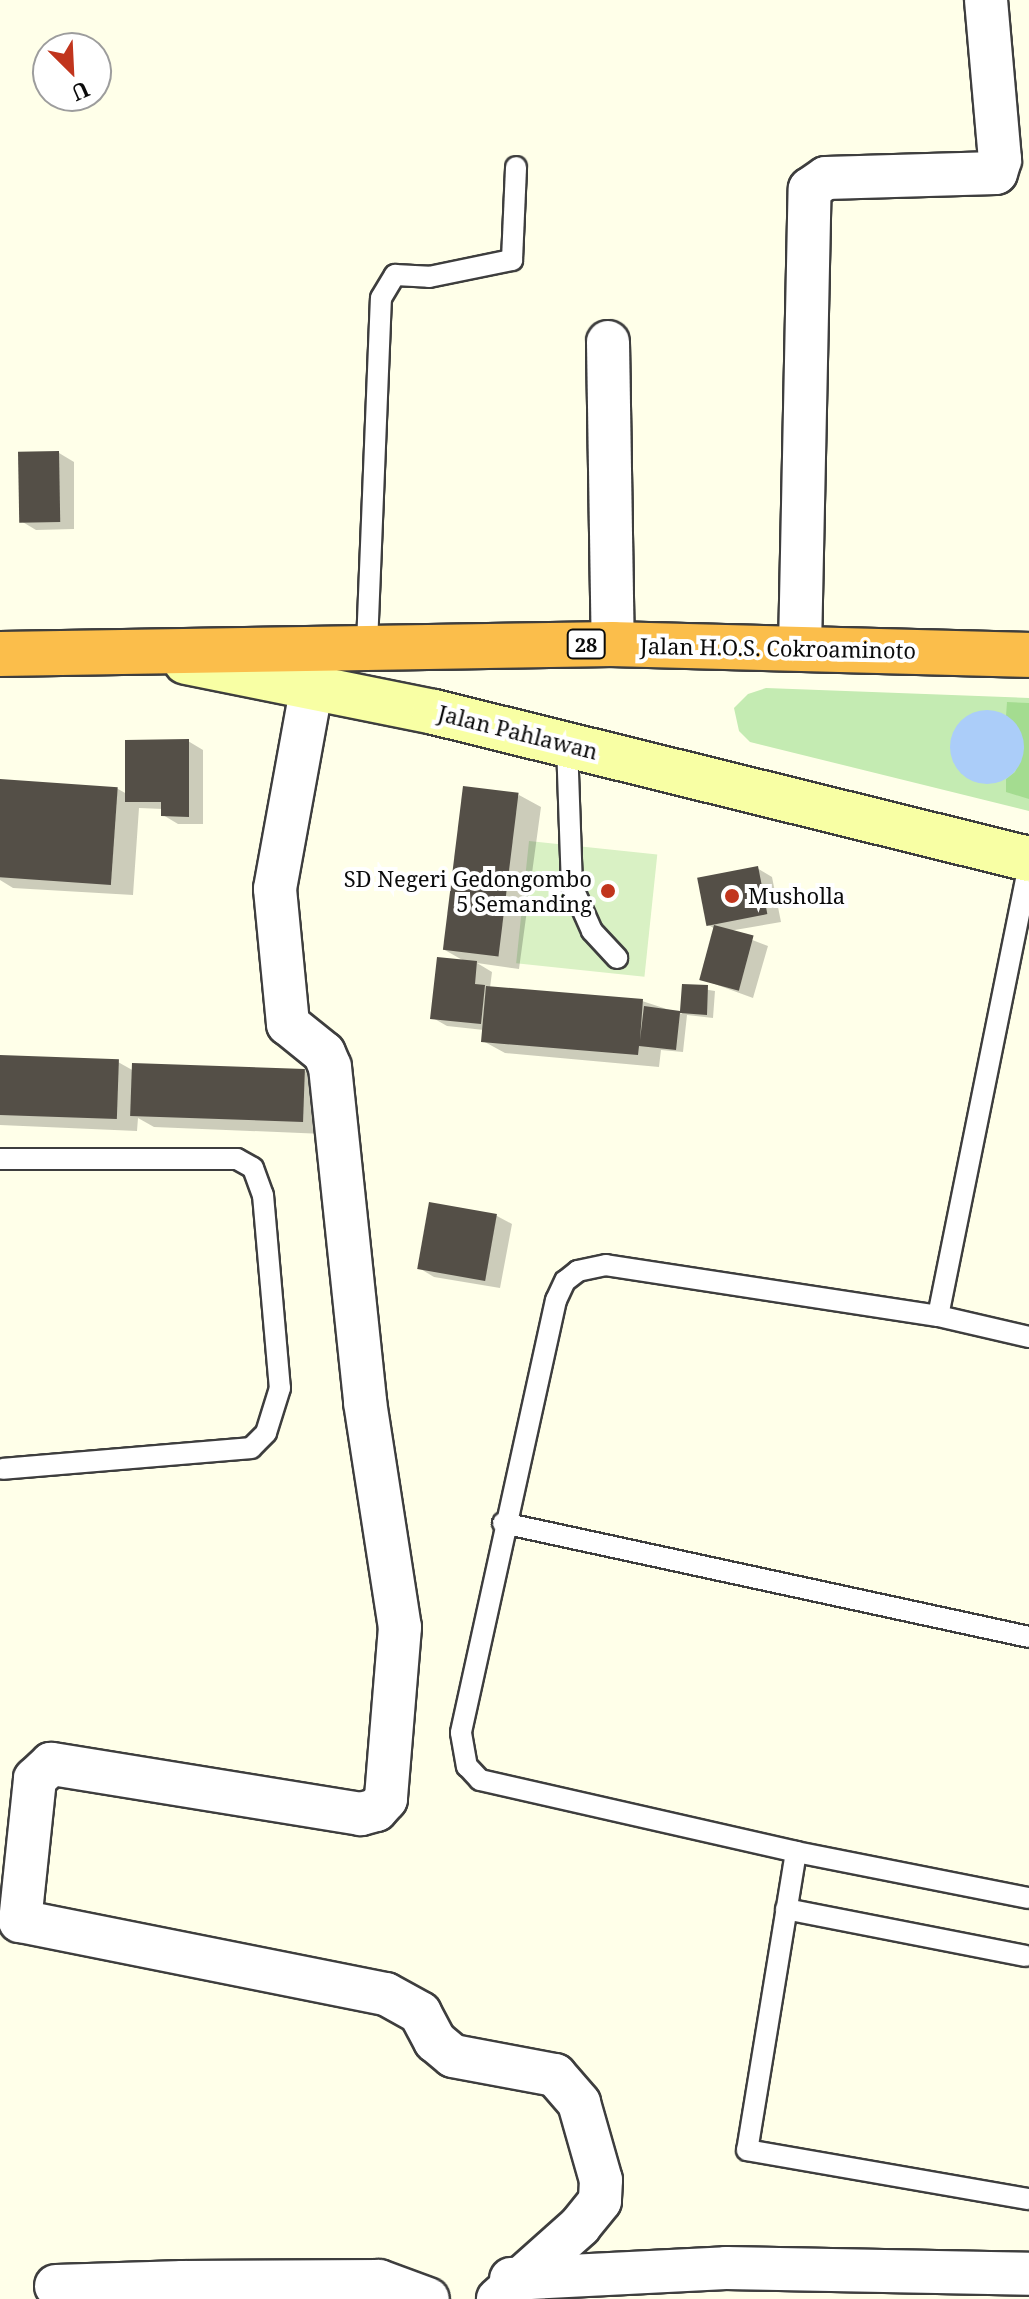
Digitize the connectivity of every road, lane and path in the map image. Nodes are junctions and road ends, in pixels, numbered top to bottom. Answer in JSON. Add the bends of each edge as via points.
{"nodes":[{"id":1,"x":986,"y":0,"type":"edge"},
{"id":2,"x":516,"y":167,"type":"dead end"},
{"id":3,"x":608,"y":342,"type":"dead end"},
{"id":4,"x":613,"y":644,"type":"junction"},
{"id":5,"x":367,"y":645,"type":"junction"},
{"id":6,"x":800,"y":648,"type":"junction"},
{"id":7,"x":0,"y":654,"type":"edge"},
{"id":8,"x":1029,"y":655,"type":"edge"},
{"id":9,"x":144,"y":656,"type":"junction"},
{"id":10,"x":312,"y":685,"type":"junction"},
{"id":11,"x":567,"y":744,"type":"junction"},
{"id":12,"x":1029,"y":861,"type":"edge"},
{"id":13,"x":617,"y":958,"type":"dead end"},
{"id":14,"x":0,"y":1159,"type":"edge"},
{"id":15,"x":938,"y":1316,"type":"junction"},
{"id":16,"x":1029,"y":1337,"type":"edge"},
{"id":17,"x":3,"y":1469,"type":"dead end"},
{"id":18,"x":503,"y":1523,"type":"junction"},
{"id":19,"x":1029,"y":1637,"type":"edge"},
{"id":20,"x":796,"y":1852,"type":"junction"},
{"id":21,"x":1029,"y":1898,"type":"edge"},
{"id":22,"x":786,"y":1909,"type":"junction"},
{"id":23,"x":10,"y":1920,"type":"edge"},
{"id":24,"x":1028,"y":1950,"type":"edge"},
{"id":25,"x":1029,"y":2199,"type":"edge"},
{"id":26,"x":1029,"y":2274,"type":"edge"},
{"id":27,"x":727,"y":2284,"type":"edge"},
{"id":28,"x":56,"y":2286,"type":"dead end"},
{"id":29,"x":598,"y":2286,"type":"edge"},
{"id":30,"x":895,"y":2287,"type":"edge"},
{"id":31,"x":509,"y":2288,"type":"edge"},
{"id":32,"x":183,"y":2291,"type":"edge"},
{"id":33,"x":428,"y":2299,"type":"edge"},
{"id":34,"x":474,"y":2299,"type":"edge"}],
"edges":[{"from":1,"to":6,"type":"street","via":[[1000,160],[996,173],[826,178],[810,189]]},
{"from":2,"to":5,"type":"lane","via":[[512,260],[429,277],[395,275],[381,298]]},
{"from":3,"to":4,"type":"street"},
{"from":4,"to":5,"type":"highway","name":"Jalan H.O.S. Cokroaminoto","number":"28"},
{"from":4,"to":6,"type":"highway","name":"Jalan H.O.S. Cokroaminoto","number":"28"},
{"from":5,"to":9,"type":"highway","name":"Jalan H.O.S. Cokroaminoto","number":"28"},
{"from":6,"to":8,"type":"highway","name":"Jalan H.O.S. Cokroaminoto","number":"28"},
{"from":7,"to":9,"type":"highway","name":"Jalan Pahlawan","number":"28"},
{"from":9,"to":10,"type":"main road","name":"Jalan Pahlawan"},
{"from":10,"to":11,"type":"main road","name":"Jalan Pahlawan"},
{"from":10,"to":23,"type":"street","via":[[275,889],[288,1024],[324,1053],[330,1067],[365,1402],[400,1627],[386,1799],[376,1810],[361,1814],[51,1764],[35,1779]]},
{"from":11,"to":12,"type":"main road","name":"Jalan Pahlawan"},
{"from":11,"to":13,"type":"lane","via":[[572,886],[592,931]]},
{"from":12,"to":15,"type":"lane"},
{"from":14,"to":17,"type":"lane","via":[[237,1159],[253,1168],[263,1195],[280,1388],[266,1433],[251,1448]]},
{"from":15,"to":16,"type":"lane"},
{"from":15,"to":18,"type":"lane","via":[[606,1265],[578,1271],[565,1281],[556,1300]]},
{"from":18,"to":19,"type":"lane"},
{"from":18,"to":20,"type":"lane","via":[[461,1733],[467,1766],[480,1780]]},
{"from":20,"to":21,"type":"lane"},
{"from":20,"to":22,"type":"lane"},
{"from":22,"to":24,"type":"lane"},
{"from":22,"to":25,"type":"lane","via":[[747,2150]]},
{"from":23,"to":31,"type":"street","via":[[386,1994],[420,2013],[435,2041],[453,2056],[555,2075],[579,2103],[603,2190],[580,2226]]},
{"from":26,"to":30,"type":"street"},
{"from":27,"to":29,"type":"street"},
{"from":27,"to":30,"type":"street"},
{"from":28,"to":32,"type":"street"},
{"from":29,"to":31,"type":"street"},
{"from":31,"to":34,"type":"street","via":[[488,2285]]},
{"from":32,"to":33,"type":"street","via":[[379,2281]]}]}
